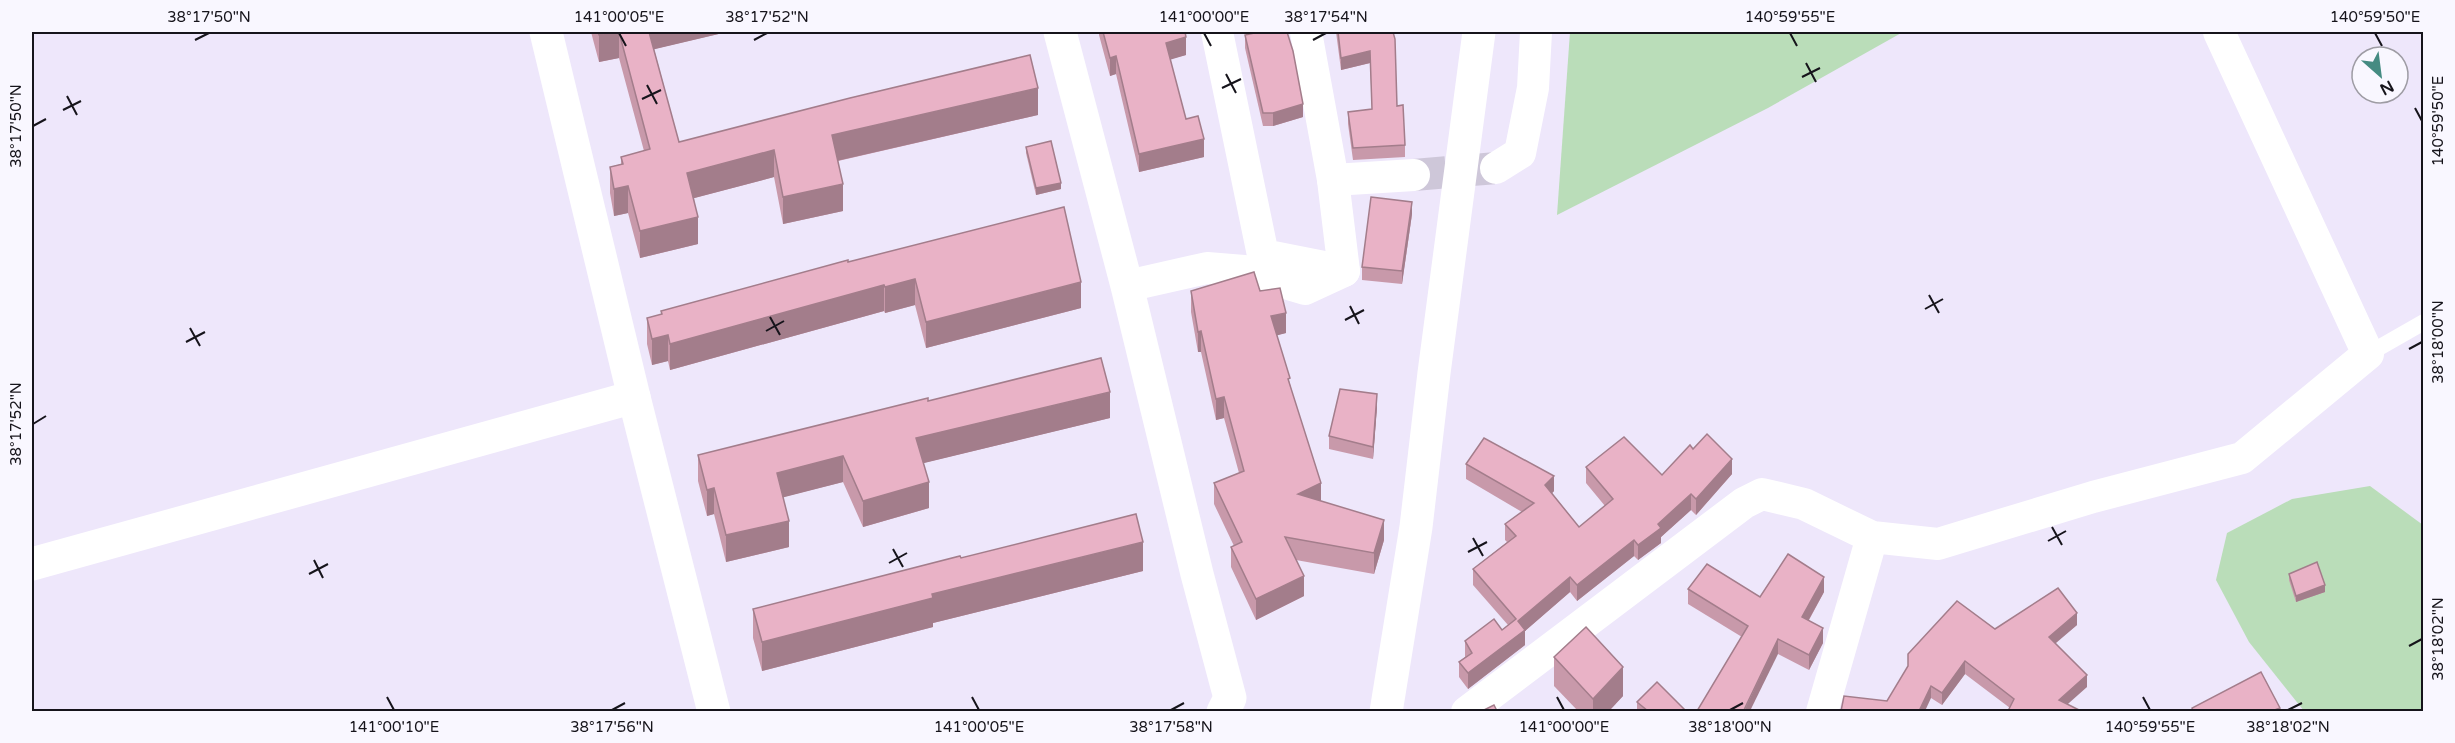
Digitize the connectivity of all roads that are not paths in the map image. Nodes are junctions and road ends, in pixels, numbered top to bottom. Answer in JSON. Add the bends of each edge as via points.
{"nodes":[{"id":1,"x":546,"y":32,"type":"edge"},
{"id":2,"x":1060,"y":32,"type":"edge"},
{"id":3,"x":1217,"y":32,"type":"edge"},
{"id":4,"x":1306,"y":32,"type":"edge"},
{"id":5,"x":1479,"y":32,"type":"edge"},
{"id":6,"x":1536,"y":32,"type":"edge"},
{"id":7,"x":2219,"y":32,"type":"edge"},
{"id":8,"x":1496,"y":168,"type":"tunnel mouth"},
{"id":9,"x":1414,"y":175,"type":"tunnel mouth"},
{"id":10,"x":1333,"y":180,"type":"junction"},
{"id":11,"x":1344,"y":271,"type":"junction"},
{"id":12,"x":1127,"y":286,"type":"junction"},
{"id":13,"x":2424,"y":322,"type":"edge"},
{"id":14,"x":2368,"y":354,"type":"junction"},
{"id":15,"x":634,"y":397,"type":"junction"},
{"id":16,"x":1872,"y":537,"type":"junction"},
{"id":17,"x":32,"y":564,"type":"edge"},
{"id":18,"x":714,"y":711,"type":"edge"},
{"id":19,"x":1223,"y":711,"type":"edge"},
{"id":20,"x":1386,"y":711,"type":"edge"},
{"id":21,"x":1467,"y":711,"type":"edge"},
{"id":22,"x":1822,"y":711,"type":"edge"}],
"edges":[{"from":1,"to":15,"type":"street"},
{"from":2,"to":12,"type":"street"},
{"from":3,"to":11,"type":"street","via":[[1263,255]]},
{"from":4,"to":10,"type":"street"},
{"from":5,"to":20,"type":"street","via":[[1416,527]]},
{"from":6,"to":8,"type":"street","via":[[1533,88],[1520,153]]},
{"from":7,"to":14,"type":"street"},
{"from":9,"to":10,"type":"street"},
{"from":10,"to":11,"type":"street"},
{"from":11,"to":12,"type":"street","via":[[1305,289],[1244,271],[1207,268]]},
{"from":12,"to":19,"type":"street","via":[[1230,698]]},
{"from":13,"to":14,"type":"lane"},
{"from":14,"to":16,"type":"street","via":[[2242,458],[2093,496],[1938,544]]},
{"from":15,"to":17,"type":"street"},
{"from":15,"to":18,"type":"street"},
{"from":16,"to":21,"type":"street","via":[[1804,504],[1762,495],[1743,503]]},
{"from":16,"to":22,"type":"street"}]}
